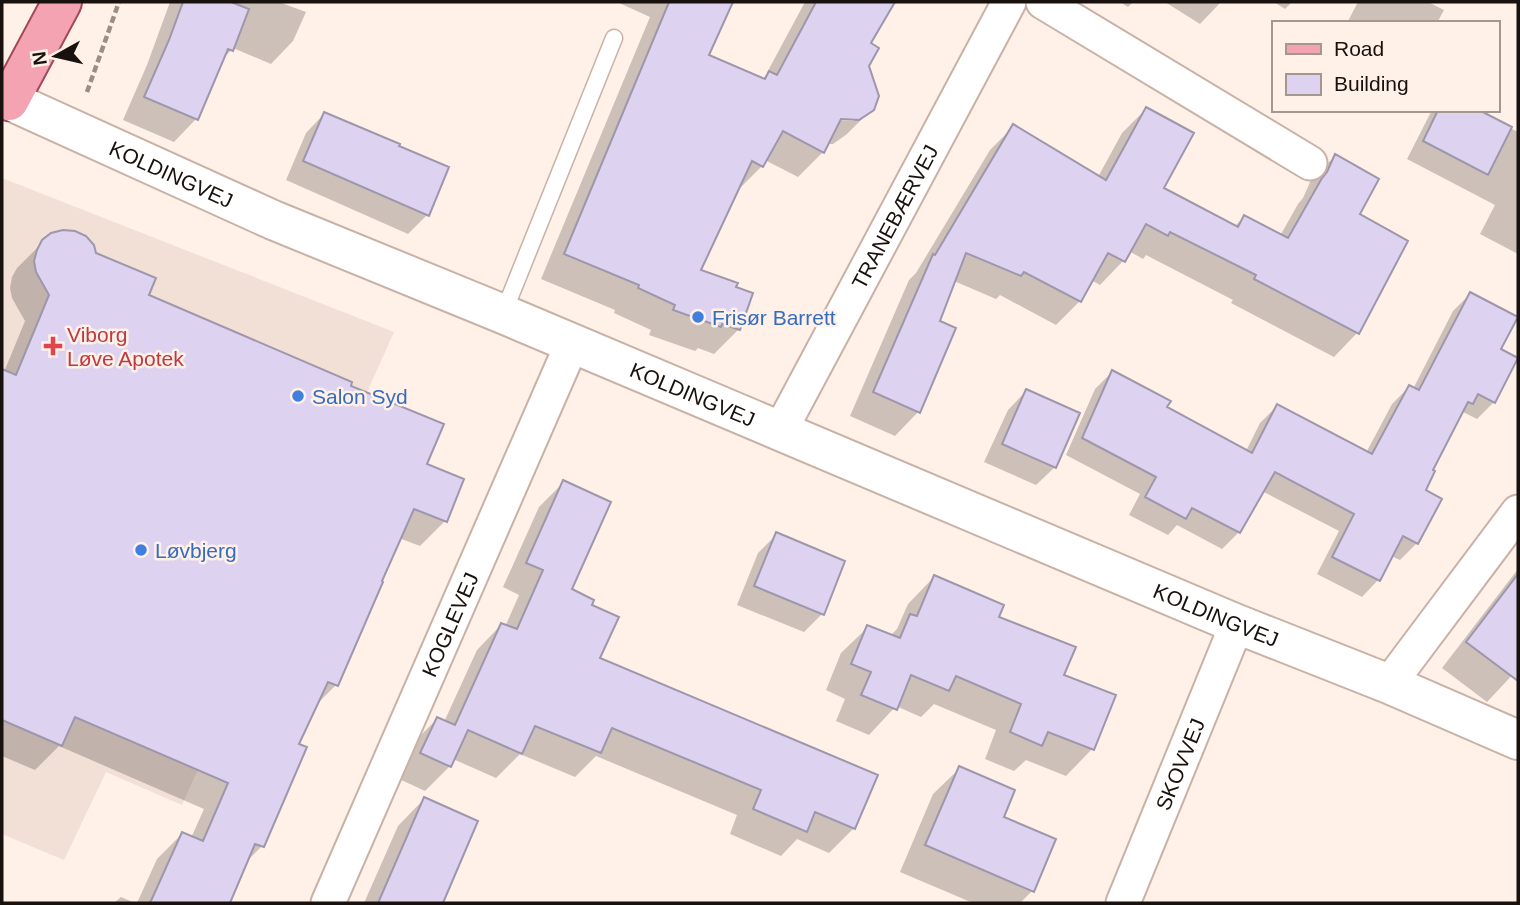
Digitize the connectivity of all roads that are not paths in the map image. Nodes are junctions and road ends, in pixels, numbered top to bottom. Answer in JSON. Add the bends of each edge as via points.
{"nodes":[{"id":1,"x":62,"y":2,"type":"edge"},
{"id":2,"x":1009,"y":2,"type":"edge"},
{"id":3,"x":1043,"y":2,"type":"edge"},
{"id":4,"x":614,"y":38,"type":"dead end"},
{"id":5,"x":6,"y":99,"type":"edge"},
{"id":6,"x":1310,"y":163,"type":"dead end"},
{"id":7,"x":503,"y":314,"type":"junction"},
{"id":8,"x":572,"y":344,"type":"junction"},
{"id":9,"x":780,"y":431,"type":"junction"},
{"id":10,"x":1518,"y":512,"type":"edge"},
{"id":11,"x":1237,"y":624,"type":"junction"},
{"id":12,"x":1389,"y":684,"type":"junction"},
{"id":13,"x":1518,"y":740,"type":"edge"},
{"id":14,"x":328,"y":903,"type":"edge"},
{"id":15,"x":1123,"y":903,"type":"edge"}],
"edges":[{"from":1,"to":5,"type":"main road"},
{"from":2,"to":9,"type":"street","name":"TRANEBÆRVEJ"},
{"from":3,"to":6,"type":"street"},
{"from":4,"to":7,"type":"lane"},
{"from":5,"to":7,"type":"street","name":"KOLDINGVEJ","via":[[273,220]]},
{"from":7,"to":8,"type":"street","name":"KOLDINGVEJ"},
{"from":8,"to":9,"type":"street","name":"KOLDINGVEJ"},
{"from":8,"to":14,"type":"street","name":"KOGLEVEJ"},
{"from":9,"to":11,"type":"street","name":"KOLDINGVEJ"},
{"from":10,"to":12,"type":"street"},
{"from":11,"to":12,"type":"street","name":"KOLDINGVEJ"},
{"from":11,"to":15,"type":"street","name":"SKOVVEJ"},
{"from":12,"to":13,"type":"street","name":"KOLDINGVEJ"}]}
